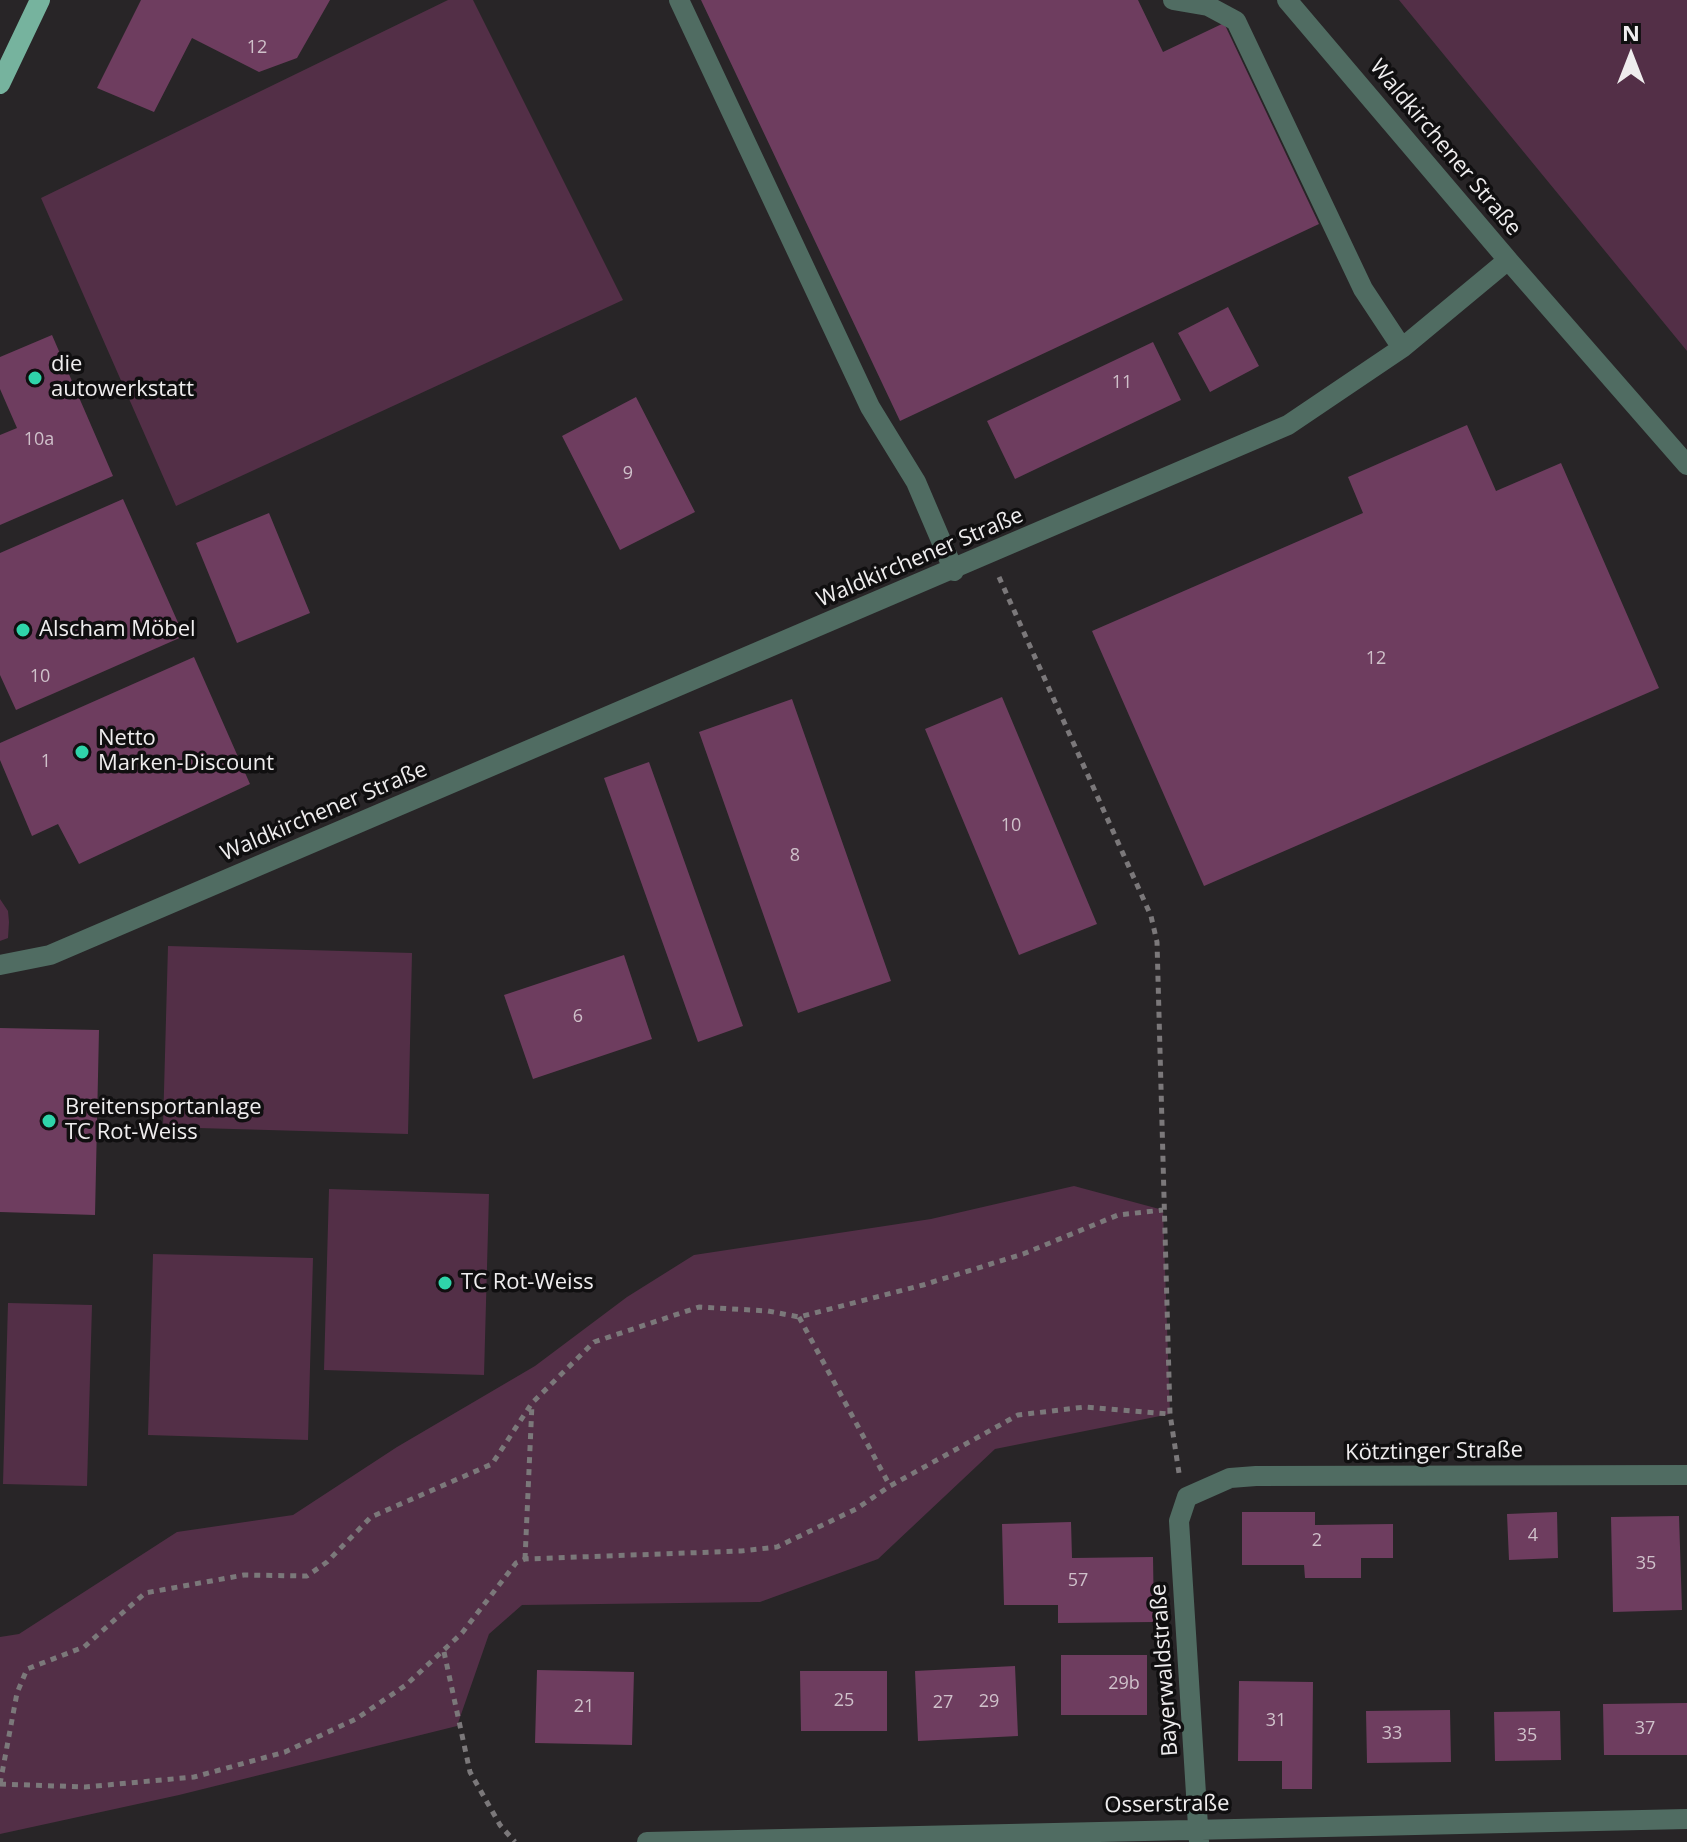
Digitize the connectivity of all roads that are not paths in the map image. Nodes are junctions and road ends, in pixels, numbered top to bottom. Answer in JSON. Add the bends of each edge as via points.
{"nodes":[{"id":1,"x":40,"y":0,"type":"edge"},
{"id":2,"x":679,"y":0,"type":"edge"},
{"id":3,"x":1173,"y":0,"type":"edge"},
{"id":4,"x":1287,"y":0,"type":"edge"},
{"id":5,"x":0,"y":84,"type":"edge"},
{"id":6,"x":1508,"y":260,"type":"junction"},
{"id":7,"x":1402,"y":348,"type":"junction"},
{"id":8,"x":1687,"y":465,"type":"edge"},
{"id":9,"x":954,"y":571,"type":"junction"},
{"id":10,"x":0,"y":965,"type":"edge"},
{"id":11,"x":1687,"y":1475,"type":"edge"},
{"id":12,"x":1187,"y":1497,"type":"joint"},
{"id":13,"x":1687,"y":1819,"type":"edge"},
{"id":14,"x":1199,"y":1835,"type":"edge"},
{"id":15,"x":647,"y":1842,"type":"edge"}],
"edges":[{"from":1,"to":5,"type":"main road"},
{"from":2,"to":9,"type":"street","via":[[870,407],[916,482]]},
{"from":3,"to":7,"type":"street","via":[[1208,6],[1236,21],[1363,289]]},
{"from":4,"to":6,"type":"street","name":"Waldkirchener Straße"},
{"from":6,"to":7,"type":"street","name":"Waldkirchener Straße"},
{"from":6,"to":8,"type":"street"},
{"from":7,"to":9,"type":"street","name":"Waldkirchener Straße","via":[[1288,425]]},
{"from":9,"to":10,"type":"street","name":"Waldkirchener Straße","via":[[50,955]]},
{"from":11,"to":12,"type":"street","name":"Kötztinger Straße","via":[[1256,1476],[1230,1478]]},
{"from":12,"to":14,"type":"street","name":"Bayerwaldstraße","via":[[1179,1521]]},
{"from":13,"to":14,"type":"street","name":"Osserstraße"},
{"from":14,"to":15,"type":"street","name":"Osserstraße"}]}
